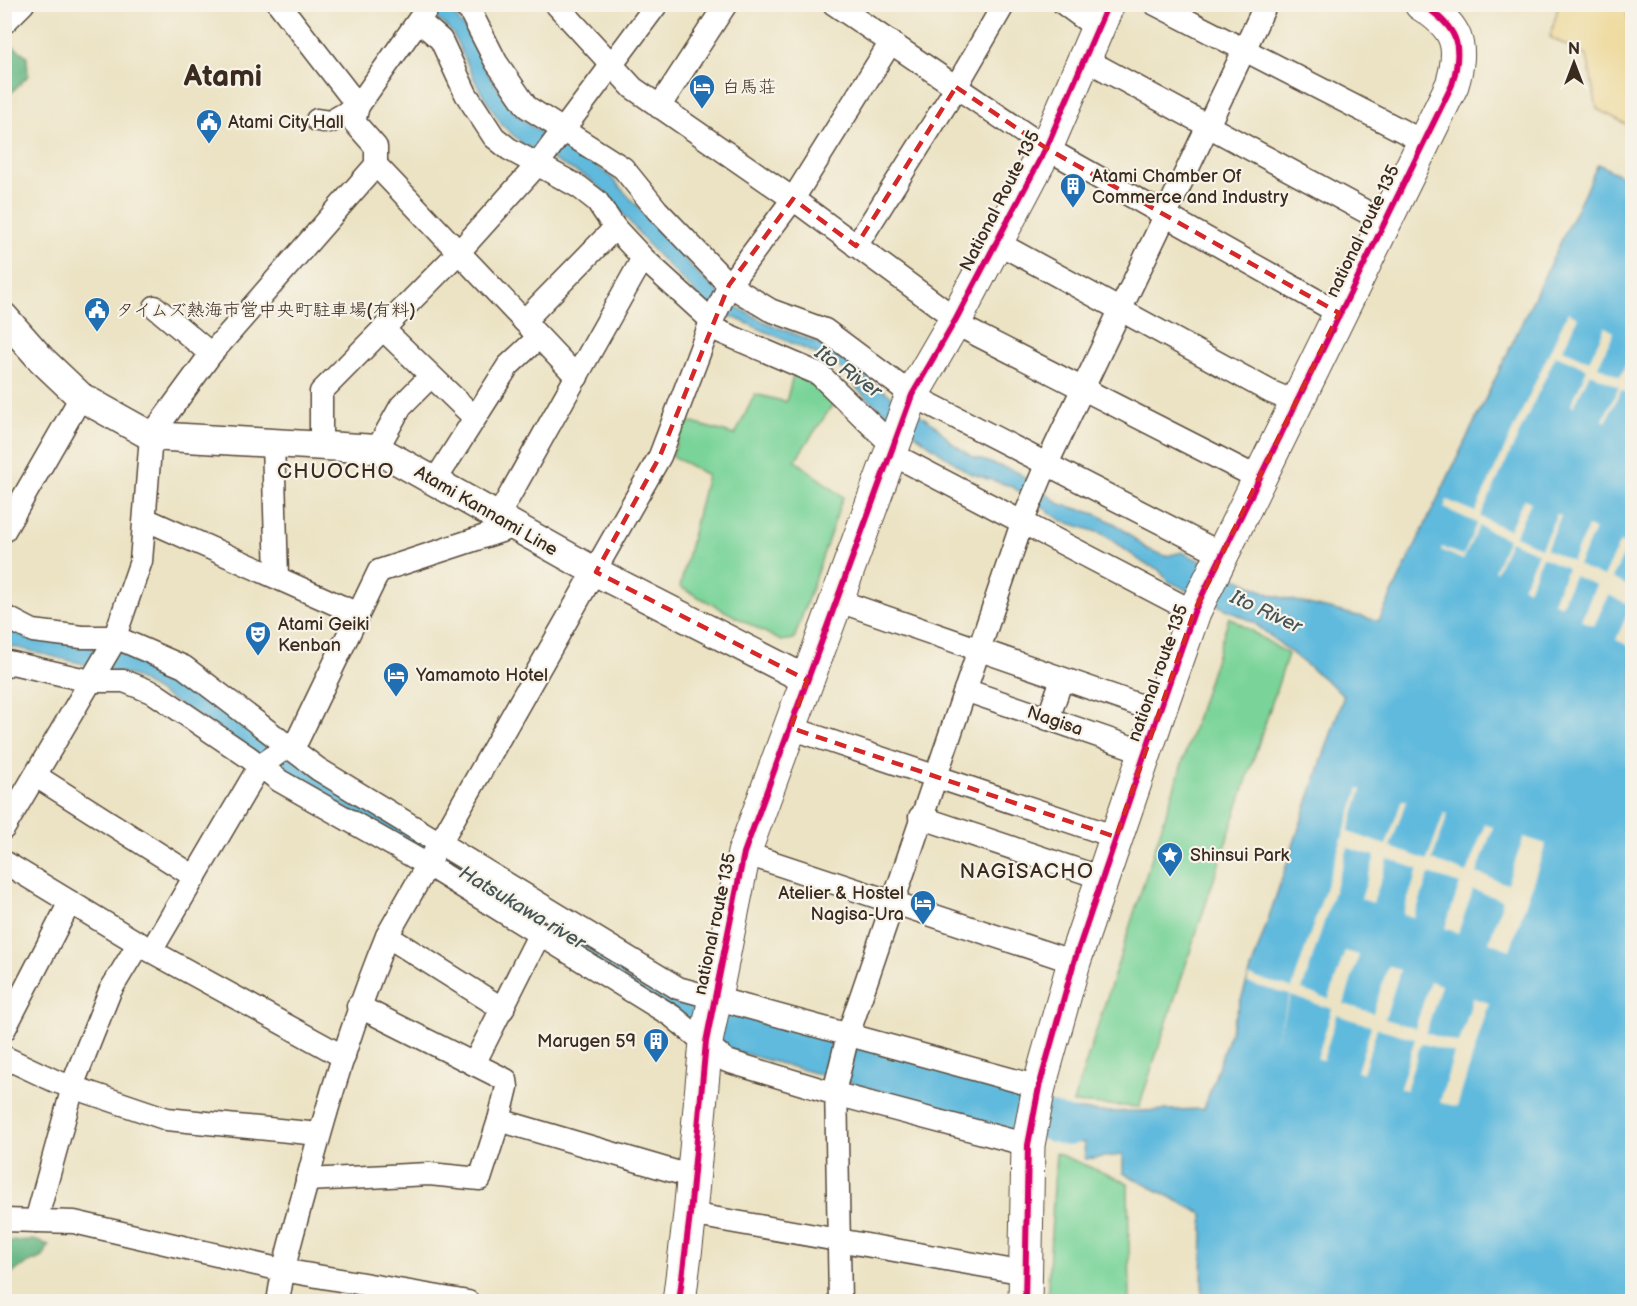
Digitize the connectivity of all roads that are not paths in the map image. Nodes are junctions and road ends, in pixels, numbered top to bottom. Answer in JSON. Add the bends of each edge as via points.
{"nodes":[{"id":1,"x":23,"y":4,"type":"edge"},
{"id":2,"x":279,"y":4,"type":"edge"},
{"id":3,"x":462,"y":4,"type":"edge"},
{"id":4,"x":657,"y":4,"type":"edge"},
{"id":5,"x":726,"y":4,"type":"edge"},
{"id":6,"x":834,"y":4,"type":"edge"},
{"id":7,"x":1004,"y":4,"type":"edge"},
{"id":8,"x":1064,"y":4,"type":"edge"},
{"id":9,"x":1155,"y":4,"type":"edge"},
{"id":10,"x":1266,"y":4,"type":"edge"},
{"id":11,"x":1421,"y":4,"type":"edge"},
{"id":12,"x":559,"y":5,"type":"edge"},
{"id":13,"x":424,"y":13,"type":"edge"},
{"id":14,"x":1103,"y":17,"type":"edge"},
{"id":15,"x":4,"y":23,"type":"edge"},
{"id":16,"x":891,"y":42,"type":"junction"},
{"id":17,"x":1245,"y":50,"type":"junction"},
{"id":18,"x":1085,"y":59,"type":"junction"},
{"id":19,"x":612,"y":67,"type":"junction"},
{"id":20,"x":957,"y":87,"type":"junction"},
{"id":21,"x":358,"y":106,"type":"junction"},
{"id":22,"x":659,"y":107,"type":"junction"},
{"id":23,"x":317,"y":120,"type":"dead end"},
{"id":24,"x":1208,"y":124,"type":"junction"},
{"id":25,"x":1424,"y":142,"type":"junction"},
{"id":26,"x":550,"y":148,"type":"junction"},
{"id":27,"x":1046,"y":148,"type":"junction"},
{"id":28,"x":376,"y":165,"type":"junction"},
{"id":29,"x":793,"y":199,"type":"junction"},
{"id":30,"x":1167,"y":216,"type":"junction"},
{"id":31,"x":1385,"y":222,"type":"junction"},
{"id":32,"x":615,"y":228,"type":"junction"},
{"id":33,"x":996,"y":242,"type":"junction"},
{"id":34,"x":856,"y":246,"type":"junction"},
{"id":35,"x":458,"y":253,"type":"junction"},
{"id":36,"x":643,"y":258,"type":"junction"},
{"id":37,"x":729,"y":285,"type":"junction"},
{"id":38,"x":155,"y":307,"type":"dead end"},
{"id":39,"x":1122,"y":309,"type":"junction"},
{"id":40,"x":1339,"y":313,"type":"junction"},
{"id":41,"x":4,"y":317,"type":"edge"},
{"id":42,"x":955,"y":321,"type":"junction"},
{"id":43,"x":710,"y":324,"type":"junction"},
{"id":44,"x":532,"y":329,"type":"junction"},
{"id":45,"x":384,"y":330,"type":"junction"},
{"id":46,"x":211,"y":354,"type":"junction"},
{"id":47,"x":577,"y":376,"type":"junction"},
{"id":48,"x":430,"y":377,"type":"junction"},
{"id":49,"x":1083,"y":389,"type":"junction"},
{"id":50,"x":81,"y":397,"type":"junction"},
{"id":51,"x":1295,"y":402,"type":"junction"},
{"id":52,"x":475,"y":418,"type":"junction"},
{"id":53,"x":900,"y":427,"type":"junction"},
{"id":54,"x":151,"y":436,"type":"junction"},
{"id":55,"x":273,"y":443,"type":"junction"},
{"id":56,"x":321,"y":445,"type":"junction"},
{"id":57,"x":377,"y":449,"type":"junction"},
{"id":58,"x":1046,"y":467,"type":"junction"},
{"id":59,"x":1260,"y":479,"type":"junction"},
{"id":60,"x":435,"y":482,"type":"junction"},
{"id":61,"x":145,"y":519,"type":"junction"},
{"id":62,"x":505,"y":523,"type":"junction"},
{"id":63,"x":1022,"y":523,"type":"junction"},
{"id":64,"x":4,"y":531,"type":"edge"},
{"id":65,"x":1220,"y":559,"type":"junction"},
{"id":66,"x":596,"y":572,"type":"junction"},
{"id":67,"x":277,"y":576,"type":"junction"},
{"id":68,"x":838,"y":601,"type":"junction"},
{"id":69,"x":1197,"y":606,"type":"junction"},
{"id":70,"x":358,"y":614,"type":"junction"},
{"id":71,"x":4,"y":616,"type":"edge"},
{"id":72,"x":114,"y":641,"type":"junction"},
{"id":73,"x":979,"y":651,"type":"junction"},
{"id":74,"x":6,"y":663,"type":"edge"},
{"id":75,"x":93,"y":677,"type":"junction"},
{"id":76,"x":1062,"y":679,"type":"junction"},
{"id":77,"x":807,"y":680,"type":"junction"},
{"id":78,"x":965,"y":690,"type":"junction"},
{"id":79,"x":1159,"y":712,"type":"junction"},
{"id":80,"x":1048,"y":719,"type":"junction"},
{"id":81,"x":791,"y":728,"type":"junction"},
{"id":82,"x":290,"y":747,"type":"junction"},
{"id":83,"x":1145,"y":752,"type":"junction"},
{"id":84,"x":259,"y":767,"type":"junction"},
{"id":85,"x":36,"y":776,"type":"junction"},
{"id":86,"x":935,"y":776,"type":"junction"},
{"id":87,"x":920,"y":817,"type":"junction"},
{"id":88,"x":4,"y":828,"type":"edge"},
{"id":89,"x":1116,"y":837,"type":"junction"},
{"id":90,"x":440,"y":841,"type":"junction"},
{"id":91,"x":744,"y":853,"type":"junction"},
{"id":92,"x":4,"y":862,"type":"edge"},
{"id":93,"x":426,"y":864,"type":"junction"},
{"id":94,"x":195,"y":877,"type":"junction"},
{"id":95,"x":1102,"y":878,"type":"junction"},
{"id":96,"x":70,"y":902,"type":"junction"},
{"id":97,"x":893,"y":903,"type":"junction"},
{"id":98,"x":540,"y":933,"type":"junction"},
{"id":99,"x":387,"y":936,"type":"junction"},
{"id":100,"x":145,"y":947,"type":"junction"},
{"id":101,"x":1074,"y":962,"type":"junction"},
{"id":102,"x":725,"y":1001,"type":"junction"},
{"id":103,"x":358,"y":1006,"type":"junction"},
{"id":104,"x":503,"y":1009,"type":"junction"},
{"id":105,"x":4,"y":1030,"type":"edge"},
{"id":106,"x":848,"y":1035,"type":"junction"},
{"id":107,"x":706,"y":1041,"type":"junction"},
{"id":108,"x":4,"y":1057,"type":"edge"},
{"id":109,"x":344,"y":1057,"type":"junction"},
{"id":110,"x":474,"y":1064,"type":"junction"},
{"id":111,"x":73,"y":1087,"type":"junction"},
{"id":112,"x":1039,"y":1087,"type":"junction"},
{"id":113,"x":836,"y":1089,"type":"junction"},
{"id":114,"x":498,"y":1120,"type":"junction"},
{"id":115,"x":319,"y":1134,"type":"junction"},
{"id":116,"x":1028,"y":1145,"type":"junction"},
{"id":117,"x":693,"y":1177,"type":"junction"},
{"id":118,"x":307,"y":1180,"type":"junction"},
{"id":119,"x":690,"y":1214,"type":"junction"},
{"id":120,"x":4,"y":1220,"type":"edge"},
{"id":121,"x":36,"y":1221,"type":"junction"},
{"id":122,"x":838,"y":1240,"type":"junction"},
{"id":123,"x":282,"y":1270,"type":"junction"},
{"id":124,"x":1025,"y":1288,"type":"edge"},
{"id":125,"x":278,"y":1302,"type":"edge"},
{"id":126,"x":468,"y":1302,"type":"edge"},
{"id":127,"x":679,"y":1302,"type":"edge"},
{"id":128,"x":840,"y":1302,"type":"edge"}],
"edges":[{"from":1,"to":15,"type":"street"},
{"from":2,"to":21,"type":"street"},
{"from":3,"to":26,"type":"street","via":[[470,11],[496,62]]},
{"from":4,"to":19,"type":"street"},
{"from":5,"to":22,"type":"street"},
{"from":6,"to":16,"type":"street"},
{"from":7,"to":20,"type":"street"},
{"from":8,"to":14,"type":"street"},
{"from":9,"to":17,"type":"street"},
{"from":10,"to":17,"type":"street"},
{"from":11,"to":25,"type":"highway","name":"national route 135","via":[[1437,14],[1457,38],[1459,62]]},
{"from":12,"to":19,"type":"street"},
{"from":13,"to":21,"type":"street"},
{"from":13,"to":26,"type":"street","via":[[466,94],[494,137]]},
{"from":14,"to":18,"type":"highway","name":"National Route 135"},
{"from":16,"to":20,"type":"street"},
{"from":16,"to":29,"type":"street"},
{"from":17,"to":24,"type":"street"},
{"from":17,"to":25,"type":"street"},
{"from":18,"to":24,"type":"street"},
{"from":18,"to":27,"type":"highway","name":"National Route 135"},
{"from":19,"to":22,"type":"street"},
{"from":19,"to":26,"type":"street"},
{"from":20,"to":27,"type":"street"},
{"from":20,"to":34,"type":"street"},
{"from":21,"to":23,"type":"street","via":[[330,122]]},
{"from":21,"to":28,"type":"street","via":[[354,122],[376,147]]},
{"from":22,"to":29,"type":"street"},
{"from":24,"to":30,"type":"street"},
{"from":24,"to":31,"type":"street"},
{"from":25,"to":31,"type":"highway","name":"national route 135"},
{"from":26,"to":32,"type":"street","via":[[579,187],[597,201]]},
{"from":26,"to":35,"type":"street"},
{"from":26,"to":37,"type":"street","via":[[623,168],[657,210]]},
{"from":27,"to":30,"type":"street"},
{"from":27,"to":33,"type":"highway","name":"National Route 135"},
{"from":28,"to":35,"type":"street"},
{"from":28,"to":46,"type":"street"},
{"from":29,"to":34,"type":"street"},
{"from":29,"to":37,"type":"street"},
{"from":30,"to":39,"type":"street"},
{"from":30,"to":40,"type":"street"},
{"from":31,"to":40,"type":"highway","name":"national route 135"},
{"from":32,"to":36,"type":"street"},
{"from":32,"to":44,"type":"street"},
{"from":33,"to":39,"type":"street"},
{"from":33,"to":42,"type":"highway","name":"National Route 135"},
{"from":34,"to":42,"type":"street"},
{"from":35,"to":44,"type":"street"},
{"from":35,"to":45,"type":"street"},
{"from":36,"to":43,"type":"street"},
{"from":36,"to":47,"type":"street"},
{"from":37,"to":43,"type":"street"},
{"from":37,"to":53,"type":"street","via":[[770,310],[834,335]]},
{"from":38,"to":46,"type":"street"},
{"from":39,"to":49,"type":"street"},
{"from":39,"to":51,"type":"street","via":[[1270,392]]},
{"from":40,"to":51,"type":"highway","name":"national route 135"},
{"from":41,"to":50,"type":"main road","name":"Atami Kannami Line","via":[[40,359]]},
{"from":42,"to":49,"type":"street"},
{"from":42,"to":53,"type":"highway","name":"National Route 135"},
{"from":43,"to":53,"type":"street","via":[[819,374]]},
{"from":43,"to":66,"type":"street","via":[[660,456]]},
{"from":44,"to":47,"type":"street"},
{"from":44,"to":52,"type":"street"},
{"from":45,"to":48,"type":"street"},
{"from":45,"to":56,"type":"street","via":[[321,392]]},
{"from":46,"to":54,"type":"street"},
{"from":47,"to":62,"type":"street"},
{"from":48,"to":52,"type":"street"},
{"from":48,"to":57,"type":"street","via":[[401,406]]},
{"from":49,"to":58,"type":"street"},
{"from":49,"to":59,"type":"street"},
{"from":50,"to":54,"type":"main road","name":"Atami Kannami Line"},
{"from":50,"to":64,"type":"street"},
{"from":51,"to":59,"type":"highway","name":"national route 135"},
{"from":52,"to":60,"type":"street"},
{"from":53,"to":58,"type":"street"},
{"from":53,"to":63,"type":"street"},
{"from":53,"to":68,"type":"highway","name":"national route 135"},
{"from":54,"to":55,"type":"main road","name":"Atami Kannami Line"},
{"from":54,"to":61,"type":"street"},
{"from":55,"to":56,"type":"main road","name":"Atami Kannami Line"},
{"from":55,"to":67,"type":"street"},
{"from":56,"to":57,"type":"main road","name":"Atami Kannami Line"},
{"from":57,"to":60,"type":"main road","name":"Atami Kannami Line"},
{"from":58,"to":63,"type":"street"},
{"from":58,"to":65,"type":"street"},
{"from":59,"to":65,"type":"highway","name":"national route 135"},
{"from":60,"to":62,"type":"main road","name":"Atami Kannami Line"},
{"from":61,"to":67,"type":"street"},
{"from":61,"to":72,"type":"street","via":[[141,561]]},
{"from":62,"to":66,"type":"main road","name":"Atami Kannami Line"},
{"from":62,"to":70,"type":"street","via":[[379,571]]},
{"from":63,"to":69,"type":"street"},
{"from":63,"to":73,"type":"street"},
{"from":65,"to":69,"type":"highway","name":"national route 135"},
{"from":66,"to":77,"type":"main road","name":"Atami Kannami Line"},
{"from":66,"to":90,"type":"street"},
{"from":67,"to":70,"type":"street"},
{"from":68,"to":73,"type":"street"},
{"from":68,"to":77,"type":"highway","name":"national route 135"},
{"from":69,"to":79,"type":"highway","name":"national route 135"},
{"from":70,"to":82,"type":"street","via":[[298,739]]},
{"from":71,"to":72,"type":"street","via":[[33,631]]},
{"from":72,"to":75,"type":"street"},
{"from":72,"to":82,"type":"street","via":[[184,667]]},
{"from":73,"to":76,"type":"street"},
{"from":73,"to":78,"type":"street"},
{"from":74,"to":75,"type":"street"},
{"from":75,"to":84,"type":"street","via":[[124,681],[154,693]]},
{"from":75,"to":85,"type":"street"},
{"from":76,"to":79,"type":"street"},
{"from":76,"to":80,"type":"street"},
{"from":77,"to":81,"type":"highway","name":"national route 135"},
{"from":78,"to":80,"type":"street","name":"Nagisa"},
{"from":78,"to":86,"type":"street"},
{"from":79,"to":83,"type":"highway","name":"national route 135"},
{"from":80,"to":83,"type":"street","name":"Nagisa"},
{"from":81,"to":86,"type":"street"},
{"from":81,"to":91,"type":"highway","name":"national route 135"},
{"from":82,"to":84,"type":"street"},
{"from":82,"to":90,"type":"street"},
{"from":83,"to":89,"type":"highway","name":"national route 135"},
{"from":84,"to":93,"type":"street"},
{"from":84,"to":94,"type":"street"},
{"from":85,"to":88,"type":"street"},
{"from":85,"to":94,"type":"street"},
{"from":86,"to":87,"type":"street"},
{"from":86,"to":89,"type":"street"},
{"from":87,"to":95,"type":"street"},
{"from":87,"to":97,"type":"street"},
{"from":89,"to":95,"type":"highway","name":"national route 135"},
{"from":90,"to":93,"type":"street"},
{"from":90,"to":102,"type":"street","via":[[678,988]]},
{"from":91,"to":97,"type":"street"},
{"from":91,"to":102,"type":"highway","name":"national route 135"},
{"from":92,"to":96,"type":"street"},
{"from":93,"to":98,"type":"street"},
{"from":93,"to":99,"type":"street"},
{"from":94,"to":100,"type":"street"},
{"from":95,"to":101,"type":"highway","name":"national route 135"},
{"from":96,"to":100,"type":"street"},
{"from":96,"to":105,"type":"street"},
{"from":97,"to":101,"type":"street"},
{"from":97,"to":106,"type":"street"},
{"from":98,"to":104,"type":"street"},
{"from":98,"to":107,"type":"street"},
{"from":99,"to":103,"type":"street"},
{"from":99,"to":104,"type":"street"},
{"from":100,"to":109,"type":"street"},
{"from":100,"to":111,"type":"street","via":[[110,991]]},
{"from":101,"to":112,"type":"highway","name":"national route 135"},
{"from":102,"to":106,"type":"street"},
{"from":102,"to":107,"type":"highway","name":"national route 135"},
{"from":103,"to":109,"type":"street"},
{"from":103,"to":110,"type":"street"},
{"from":104,"to":110,"type":"street"},
{"from":106,"to":112,"type":"street"},
{"from":106,"to":113,"type":"street"},
{"from":107,"to":113,"type":"street","via":[[727,1061]]},
{"from":107,"to":117,"type":"highway","name":"national route 135"},
{"from":108,"to":111,"type":"street"},
{"from":109,"to":115,"type":"street"},
{"from":110,"to":114,"type":"street","via":[[506,1080]]},
{"from":111,"to":115,"type":"street","via":[[167,1119]]},
{"from":111,"to":121,"type":"street"},
{"from":112,"to":116,"type":"highway","name":"national route 135"},
{"from":113,"to":116,"type":"street"},
{"from":113,"to":122,"type":"street"},
{"from":114,"to":117,"type":"street"},
{"from":114,"to":118,"type":"street","via":[[480,1179],[429,1174]]},
{"from":115,"to":118,"type":"street"},
{"from":116,"to":124,"type":"highway","name":"national route 135"},
{"from":117,"to":119,"type":"highway","name":"national route 135"},
{"from":118,"to":123,"type":"street"},
{"from":119,"to":122,"type":"street"},
{"from":119,"to":127,"type":"highway","name":"national route 135"},
{"from":120,"to":121,"type":"street"},
{"from":121,"to":123,"type":"street","via":[[74,1222]]},
{"from":122,"to":124,"type":"street"},
{"from":122,"to":128,"type":"street"},
{"from":123,"to":125,"type":"street"},
{"from":123,"to":126,"type":"street"}]}
